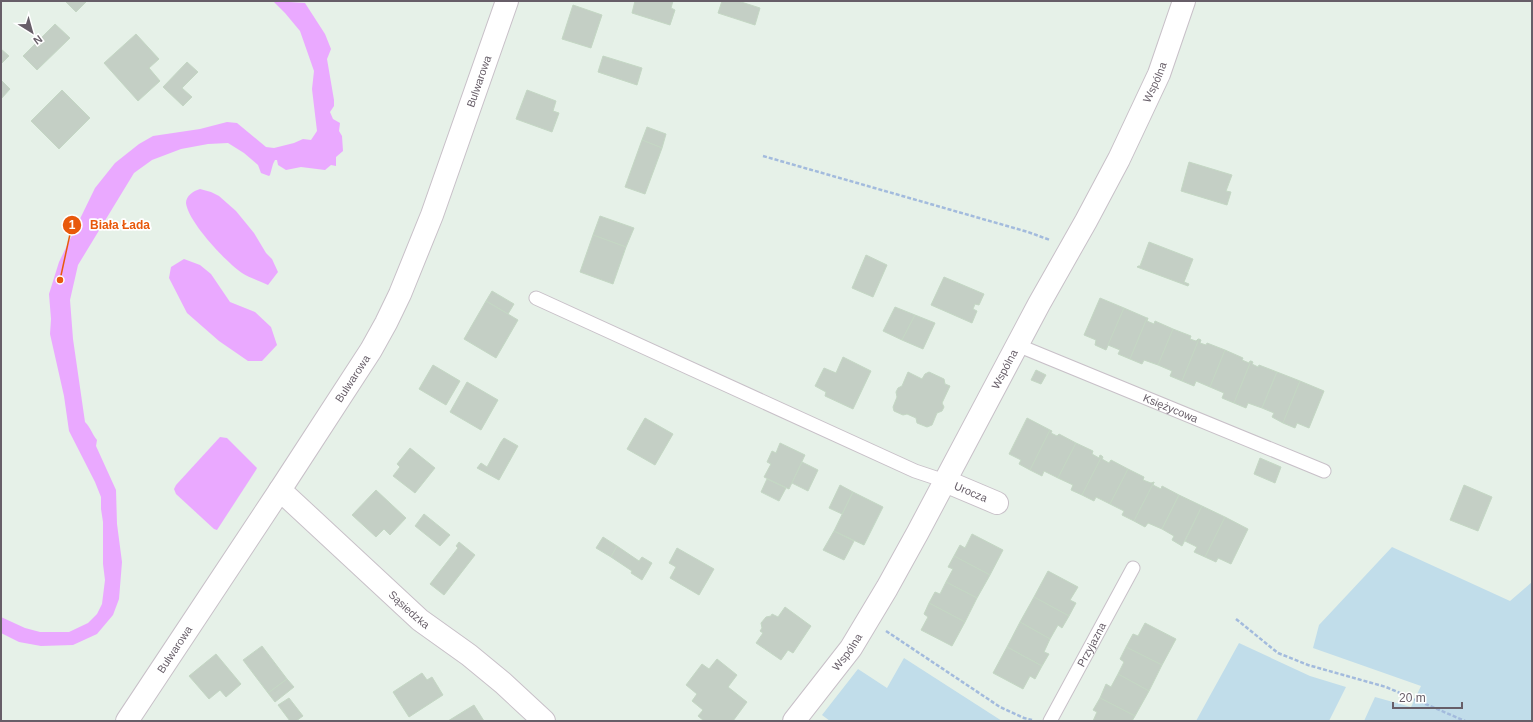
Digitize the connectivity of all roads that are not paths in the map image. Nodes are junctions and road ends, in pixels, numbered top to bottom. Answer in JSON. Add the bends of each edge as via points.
{"nodes":[{"id":1,"x":507,"y":1,"type":"edge"},
{"id":2,"x":1184,"y":1,"type":"edge"},
{"id":3,"x":536,"y":298,"type":"dead end"},
{"id":4,"x":1017,"y":345,"type":"junction"},
{"id":5,"x":1324,"y":471,"type":"dead end"},
{"id":6,"x":945,"y":481,"type":"junction"},
{"id":7,"x":280,"y":490,"type":"junction"},
{"id":8,"x":996,"y":503,"type":"dead end"},
{"id":9,"x":1133,"y":568,"type":"dead end"},
{"id":10,"x":127,"y":721,"type":"edge"},
{"id":11,"x":544,"y":721,"type":"edge"},
{"id":12,"x":794,"y":721,"type":"edge"},
{"id":13,"x":1050,"y":721,"type":"edge"}],
"edges":[{"from":1,"to":7,"type":"street","name":"Bulwarowa","via":[[432,215],[400,294],[371,350]]},
{"from":2,"to":4,"type":"street","name":"Wspólna","via":[[1159,74],[1136,123]]},
{"from":3,"to":6,"type":"lane","via":[[915,471]]},
{"from":4,"to":5,"type":"lane","name":"Księżycowa"},
{"from":4,"to":6,"type":"street","name":"Wspólna"},
{"from":6,"to":8,"type":"street","name":"Urocza"},
{"from":6,"to":12,"type":"street","name":"Wspólna","via":[[868,621]]},
{"from":7,"to":10,"type":"street","name":"Bulwarowa"},
{"from":7,"to":11,"type":"street","name":"Sąsiedzka","via":[[420,620],[486,669]]},
{"from":9,"to":13,"type":"lane","name":"Przyjazna"}]}
